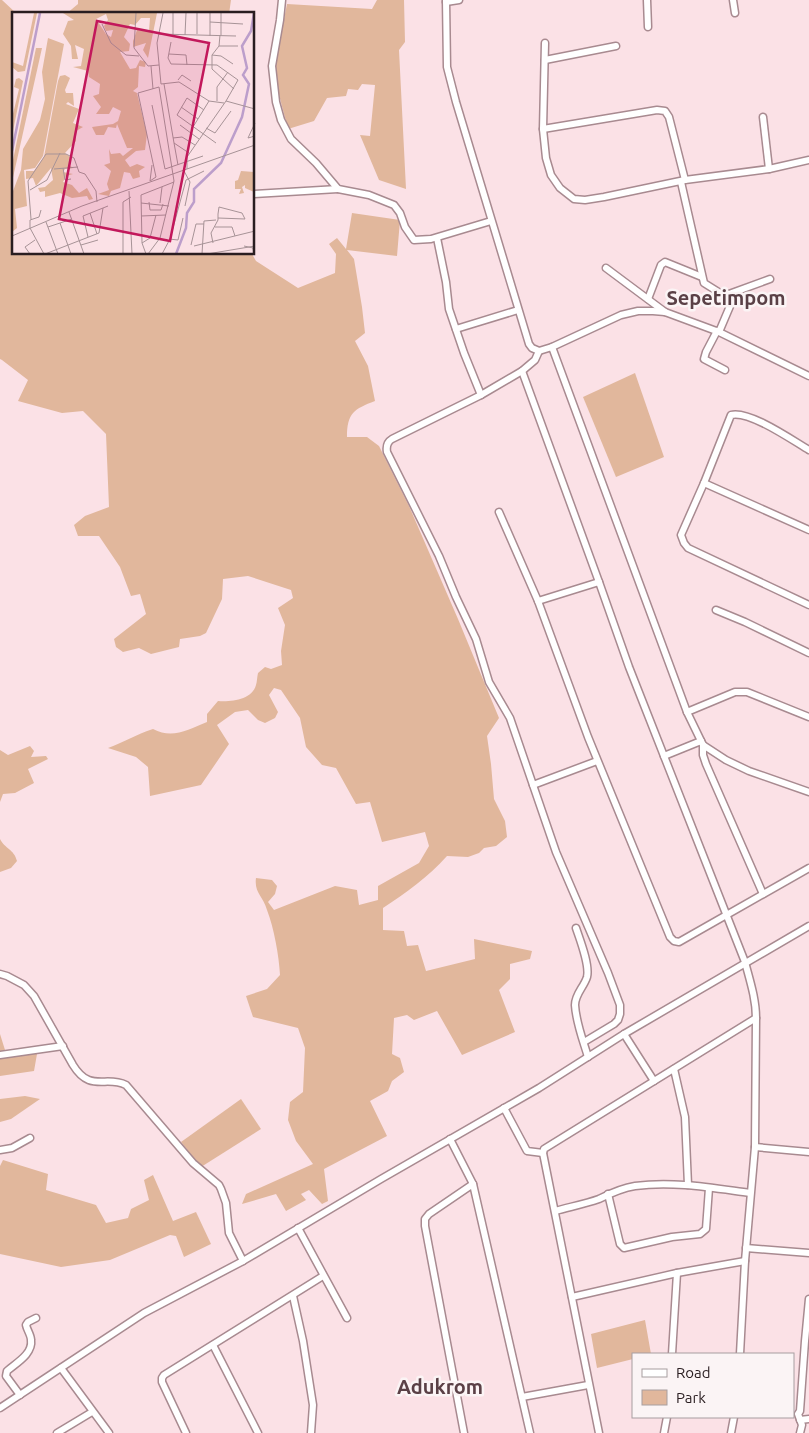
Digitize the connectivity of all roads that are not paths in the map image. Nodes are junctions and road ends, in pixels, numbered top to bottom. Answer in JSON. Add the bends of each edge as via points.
{"nodes":[{"id":1,"x":282,"y":0,"type":"edge"},
{"id":2,"x":459,"y":0,"type":"edge"},
{"id":3,"x":647,"y":0,"type":"edge"},
{"id":4,"x":733,"y":0,"type":"edge"},
{"id":5,"x":446,"y":1,"type":"edge"},
{"id":6,"x":735,"y":13,"type":"dead end"},
{"id":7,"x":648,"y":27,"type":"dead end"},
{"id":8,"x":544,"y":43,"type":"dead end"},
{"id":9,"x":616,"y":46,"type":"dead end"},
{"id":10,"x":545,"y":60,"type":"junction"},
{"id":11,"x":763,"y":117,"type":"dead end"},
{"id":12,"x":543,"y":129,"type":"junction"},
{"id":13,"x":809,"y":160,"type":"edge"},
{"id":14,"x":769,"y":169,"type":"junction"},
{"id":15,"x":683,"y":181,"type":"junction"},
{"id":16,"x":338,"y":189,"type":"junction"},
{"id":17,"x":255,"y":194,"type":"edge"},
{"id":18,"x":491,"y":221,"type":"junction"},
{"id":19,"x":437,"y":238,"type":"junction"},
{"id":20,"x":606,"y":268,"type":"dead end"},
{"id":21,"x":702,"y":277,"type":"junction"},
{"id":22,"x":770,"y":279,"type":"dead end"},
{"id":23,"x":736,"y":292,"type":"junction"},
{"id":24,"x":648,"y":299,"type":"junction"},
{"id":25,"x":518,"y":310,"type":"junction"},
{"id":26,"x":665,"y":312,"type":"junction"},
{"id":27,"x":456,"y":329,"type":"junction"},
{"id":28,"x":718,"y":332,"type":"junction"},
{"id":29,"x":552,"y":347,"type":"junction"},
{"id":30,"x":539,"y":351,"type":"junction"},
{"id":31,"x":725,"y":370,"type":"dead end"},
{"id":32,"x":522,"y":371,"type":"junction"},
{"id":33,"x":809,"y":376,"type":"edge"},
{"id":34,"x":481,"y":395,"type":"junction"},
{"id":35,"x":809,"y":450,"type":"edge"},
{"id":36,"x":704,"y":483,"type":"junction"},
{"id":37,"x":499,"y":512,"type":"dead end"},
{"id":38,"x":809,"y":530,"type":"edge"},
{"id":39,"x":599,"y":582,"type":"junction"},
{"id":40,"x":538,"y":601,"type":"junction"},
{"id":41,"x":809,"y":604,"type":"edge"},
{"id":42,"x":716,"y":610,"type":"dead end"},
{"id":43,"x":809,"y":652,"type":"edge"},
{"id":44,"x":687,"y":712,"type":"junction"},
{"id":45,"x":809,"y":716,"type":"edge"},
{"id":46,"x":702,"y":743,"type":"junction"},
{"id":47,"x":664,"y":756,"type":"junction"},
{"id":48,"x":597,"y":762,"type":"junction"},
{"id":49,"x":533,"y":785,"type":"junction"},
{"id":50,"x":809,"y":792,"type":"edge"},
{"id":51,"x":809,"y":868,"type":"edge"},
{"id":52,"x":763,"y":894,"type":"junction"},
{"id":53,"x":727,"y":915,"type":"junction"},
{"id":54,"x":809,"y":926,"type":"edge"},
{"id":55,"x":576,"y":928,"type":"dead end"},
{"id":56,"x":745,"y":962,"type":"junction"},
{"id":57,"x":0,"y":974,"type":"edge"},
{"id":58,"x":756,"y":1018,"type":"junction"},
{"id":59,"x":624,"y":1034,"type":"junction"},
{"id":60,"x":584,"y":1042,"type":"junction"},
{"id":61,"x":63,"y":1046,"type":"junction"},
{"id":62,"x":0,"y":1055,"type":"edge"},
{"id":63,"x":588,"y":1057,"type":"junction"},
{"id":64,"x":674,"y":1069,"type":"junction"},
{"id":65,"x":654,"y":1082,"type":"junction"},
{"id":66,"x":504,"y":1108,"type":"junction"},
{"id":67,"x":30,"y":1138,"type":"dead end"},
{"id":68,"x":450,"y":1139,"type":"junction"},
{"id":69,"x":755,"y":1148,"type":"junction"},
{"id":70,"x":0,"y":1150,"type":"edge"},
{"id":71,"x":809,"y":1152,"type":"edge"},
{"id":72,"x":543,"y":1153,"type":"junction"},
{"id":73,"x":473,"y":1184,"type":"junction"},
{"id":74,"x":688,"y":1185,"type":"junction"},
{"id":75,"x":709,"y":1188,"type":"junction"},
{"id":76,"x":750,"y":1193,"type":"junction"},
{"id":77,"x":608,"y":1194,"type":"junction"},
{"id":78,"x":555,"y":1211,"type":"junction"},
{"id":79,"x":298,"y":1228,"type":"junction"},
{"id":80,"x":746,"y":1248,"type":"junction"},
{"id":81,"x":809,"y":1253,"type":"edge"},
{"id":82,"x":243,"y":1261,"type":"junction"},
{"id":83,"x":745,"y":1261,"type":"junction"},
{"id":84,"x":677,"y":1274,"type":"junction"},
{"id":85,"x":323,"y":1276,"type":"junction"},
{"id":86,"x":293,"y":1296,"type":"junction"},
{"id":87,"x":572,"y":1297,"type":"junction"},
{"id":88,"x":809,"y":1299,"type":"edge"},
{"id":89,"x":36,"y":1318,"type":"dead end"},
{"id":90,"x":347,"y":1318,"type":"dead end"},
{"id":91,"x":213,"y":1345,"type":"junction"},
{"id":92,"x":672,"y":1353,"type":"edge"},
{"id":93,"x":740,"y":1353,"type":"edge"},
{"id":94,"x":60,"y":1368,"type":"junction"},
{"id":95,"x":588,"y":1385,"type":"junction"},
{"id":96,"x":20,"y":1395,"type":"junction"},
{"id":97,"x":522,"y":1397,"type":"junction"},
{"id":98,"x":0,"y":1408,"type":"edge"},
{"id":99,"x":92,"y":1412,"type":"junction"},
{"id":100,"x":797,"y":1416,"type":"edge"},
{"id":101,"x":667,"y":1418,"type":"edge"},
{"id":102,"x":734,"y":1418,"type":"edge"},
{"id":103,"x":809,"y":1420,"type":"edge"},
{"id":104,"x":57,"y":1433,"type":"edge"},
{"id":105,"x":109,"y":1433,"type":"edge"},
{"id":106,"x":186,"y":1433,"type":"edge"},
{"id":107,"x":258,"y":1433,"type":"edge"},
{"id":108,"x":311,"y":1433,"type":"edge"},
{"id":109,"x":464,"y":1433,"type":"edge"},
{"id":110,"x":530,"y":1433,"type":"edge"},
{"id":111,"x":599,"y":1433,"type":"edge"},
{"id":112,"x":664,"y":1433,"type":"edge"},
{"id":113,"x":731,"y":1433,"type":"edge"},
{"id":114,"x":800,"y":1433,"type":"edge"}],
"edges":[{"from":1,"to":16,"type":"street","via":[[272,66],[281,120],[291,139]]},
{"from":2,"to":5,"type":"street"},
{"from":3,"to":7,"type":"street"},
{"from":4,"to":6,"type":"street"},
{"from":5,"to":18,"type":"street","via":[[447,67]]},
{"from":8,"to":10,"type":"street"},
{"from":9,"to":10,"type":"street"},
{"from":10,"to":12,"type":"street"},
{"from":11,"to":14,"type":"street"},
{"from":12,"to":15,"type":"street","via":[[551,175],[574,199],[604,197]]},
{"from":12,"to":15,"type":"street","via":[[665,111]]},
{"from":13,"to":14,"type":"street"},
{"from":14,"to":15,"type":"street"},
{"from":15,"to":21,"type":"street"},
{"from":16,"to":17,"type":"street"},
{"from":16,"to":19,"type":"street","via":[[369,195],[394,205],[414,240]]},
{"from":18,"to":19,"type":"street"},
{"from":18,"to":25,"type":"street"},
{"from":19,"to":27,"type":"street","via":[[449,309]]},
{"from":20,"to":24,"type":"street"},
{"from":21,"to":23,"type":"street","via":[[706,285],[720,293]]},
{"from":21,"to":24,"type":"street","via":[[665,262]]},
{"from":22,"to":23,"type":"street"},
{"from":23,"to":28,"type":"street"},
{"from":24,"to":26,"type":"street"},
{"from":25,"to":27,"type":"street"},
{"from":25,"to":30,"type":"street","via":[[528,344]]},
{"from":26,"to":28,"type":"street"},
{"from":26,"to":29,"type":"street","via":[[621,314]]},
{"from":27,"to":34,"type":"street"},
{"from":28,"to":31,"type":"street","via":[[704,359]]},
{"from":28,"to":33,"type":"street"},
{"from":29,"to":30,"type":"street"},
{"from":29,"to":44,"type":"street"},
{"from":30,"to":32,"type":"street","via":[[535,360]]},
{"from":32,"to":34,"type":"street"},
{"from":32,"to":39,"type":"street"},
{"from":34,"to":49,"type":"street","via":[[392,439],[387,448],[476,639],[490,682],[510,718]]},
{"from":35,"to":36,"type":"street","via":[[764,423],[733,414],[728,418]]},
{"from":36,"to":38,"type":"street"},
{"from":36,"to":41,"type":"street","via":[[683,529],[684,543],[688,548]]},
{"from":37,"to":40,"type":"street"},
{"from":39,"to":40,"type":"street"},
{"from":39,"to":47,"type":"street"},
{"from":40,"to":48,"type":"street"},
{"from":42,"to":43,"type":"street"},
{"from":44,"to":45,"type":"street","via":[[743,691]]},
{"from":44,"to":46,"type":"street"},
{"from":46,"to":47,"type":"street"},
{"from":46,"to":50,"type":"street","via":[[749,771]]},
{"from":46,"to":52,"type":"street","via":[[706,764]]},
{"from":47,"to":53,"type":"street"},
{"from":48,"to":49,"type":"street"},
{"from":48,"to":53,"type":"street","via":[[674,942]]},
{"from":49,"to":60,"type":"street","via":[[556,852],[620,1005],[618,1020]]},
{"from":51,"to":52,"type":"street"},
{"from":52,"to":53,"type":"street"},
{"from":53,"to":56,"type":"street"},
{"from":54,"to":56,"type":"street"},
{"from":55,"to":60,"type":"street","via":[[588,976],[575,1003]]},
{"from":56,"to":58,"type":"street"},
{"from":56,"to":59,"type":"street"},
{"from":57,"to":61,"type":"street","via":[[24,984]]},
{"from":58,"to":64,"type":"street"},
{"from":58,"to":69,"type":"street"},
{"from":59,"to":63,"type":"street"},
{"from":59,"to":65,"type":"street"},
{"from":60,"to":63,"type":"street"},
{"from":61,"to":62,"type":"street"},
{"from":61,"to":82,"type":"street","via":[[77,1071],[88,1080],[126,1085],[194,1163],[219,1185],[226,1203],[229,1233]]},
{"from":63,"to":66,"type":"street"},
{"from":64,"to":65,"type":"street"},
{"from":64,"to":74,"type":"street","via":[[685,1117]]},
{"from":65,"to":72,"type":"street","via":[[548,1146]]},
{"from":66,"to":68,"type":"street"},
{"from":66,"to":72,"type":"street","via":[[527,1151]]},
{"from":67,"to":70,"type":"street","via":[[12,1148]]},
{"from":68,"to":73,"type":"street"},
{"from":68,"to":79,"type":"street"},
{"from":69,"to":71,"type":"street"},
{"from":69,"to":76,"type":"street"},
{"from":72,"to":78,"type":"street"},
{"from":73,"to":97,"type":"street"},
{"from":73,"to":109,"type":"street","via":[[429,1214],[425,1226]]},
{"from":74,"to":75,"type":"street"},
{"from":74,"to":77,"type":"street","via":[[634,1186]]},
{"from":75,"to":76,"type":"street"},
{"from":75,"to":77,"type":"street","via":[[704,1232],[624,1248],[620,1244]]},
{"from":76,"to":80,"type":"street"},
{"from":77,"to":78,"type":"street"},
{"from":78,"to":87,"type":"street"},
{"from":79,"to":82,"type":"street"},
{"from":79,"to":85,"type":"street"},
{"from":80,"to":81,"type":"street"},
{"from":80,"to":83,"type":"street"},
{"from":82,"to":94,"type":"street","via":[[144,1313]]},
{"from":83,"to":84,"type":"street"},
{"from":83,"to":93,"type":"street"},
{"from":84,"to":87,"type":"street"},
{"from":84,"to":92,"type":"street"},
{"from":85,"to":86,"type":"street"},
{"from":85,"to":90,"type":"street"},
{"from":86,"to":91,"type":"street"},
{"from":86,"to":108,"type":"street","via":[[313,1405]]},
{"from":87,"to":95,"type":"street"},
{"from":88,"to":100,"type":"street"},
{"from":89,"to":96,"type":"street","via":[[26,1325],[31,1339],[30,1349],[7,1371],[6,1376]]},
{"from":91,"to":106,"type":"street","via":[[162,1378]]},
{"from":91,"to":107,"type":"street"},
{"from":94,"to":96,"type":"street"},
{"from":94,"to":99,"type":"street"},
{"from":95,"to":97,"type":"street"},
{"from":95,"to":111,"type":"street"},
{"from":96,"to":98,"type":"street"},
{"from":97,"to":110,"type":"street"},
{"from":99,"to":104,"type":"street"},
{"from":99,"to":105,"type":"street"},
{"from":100,"to":103,"type":"street"},
{"from":100,"to":114,"type":"street","via":[[802,1425]]},
{"from":101,"to":112,"type":"street"},
{"from":102,"to":113,"type":"street"}]}
